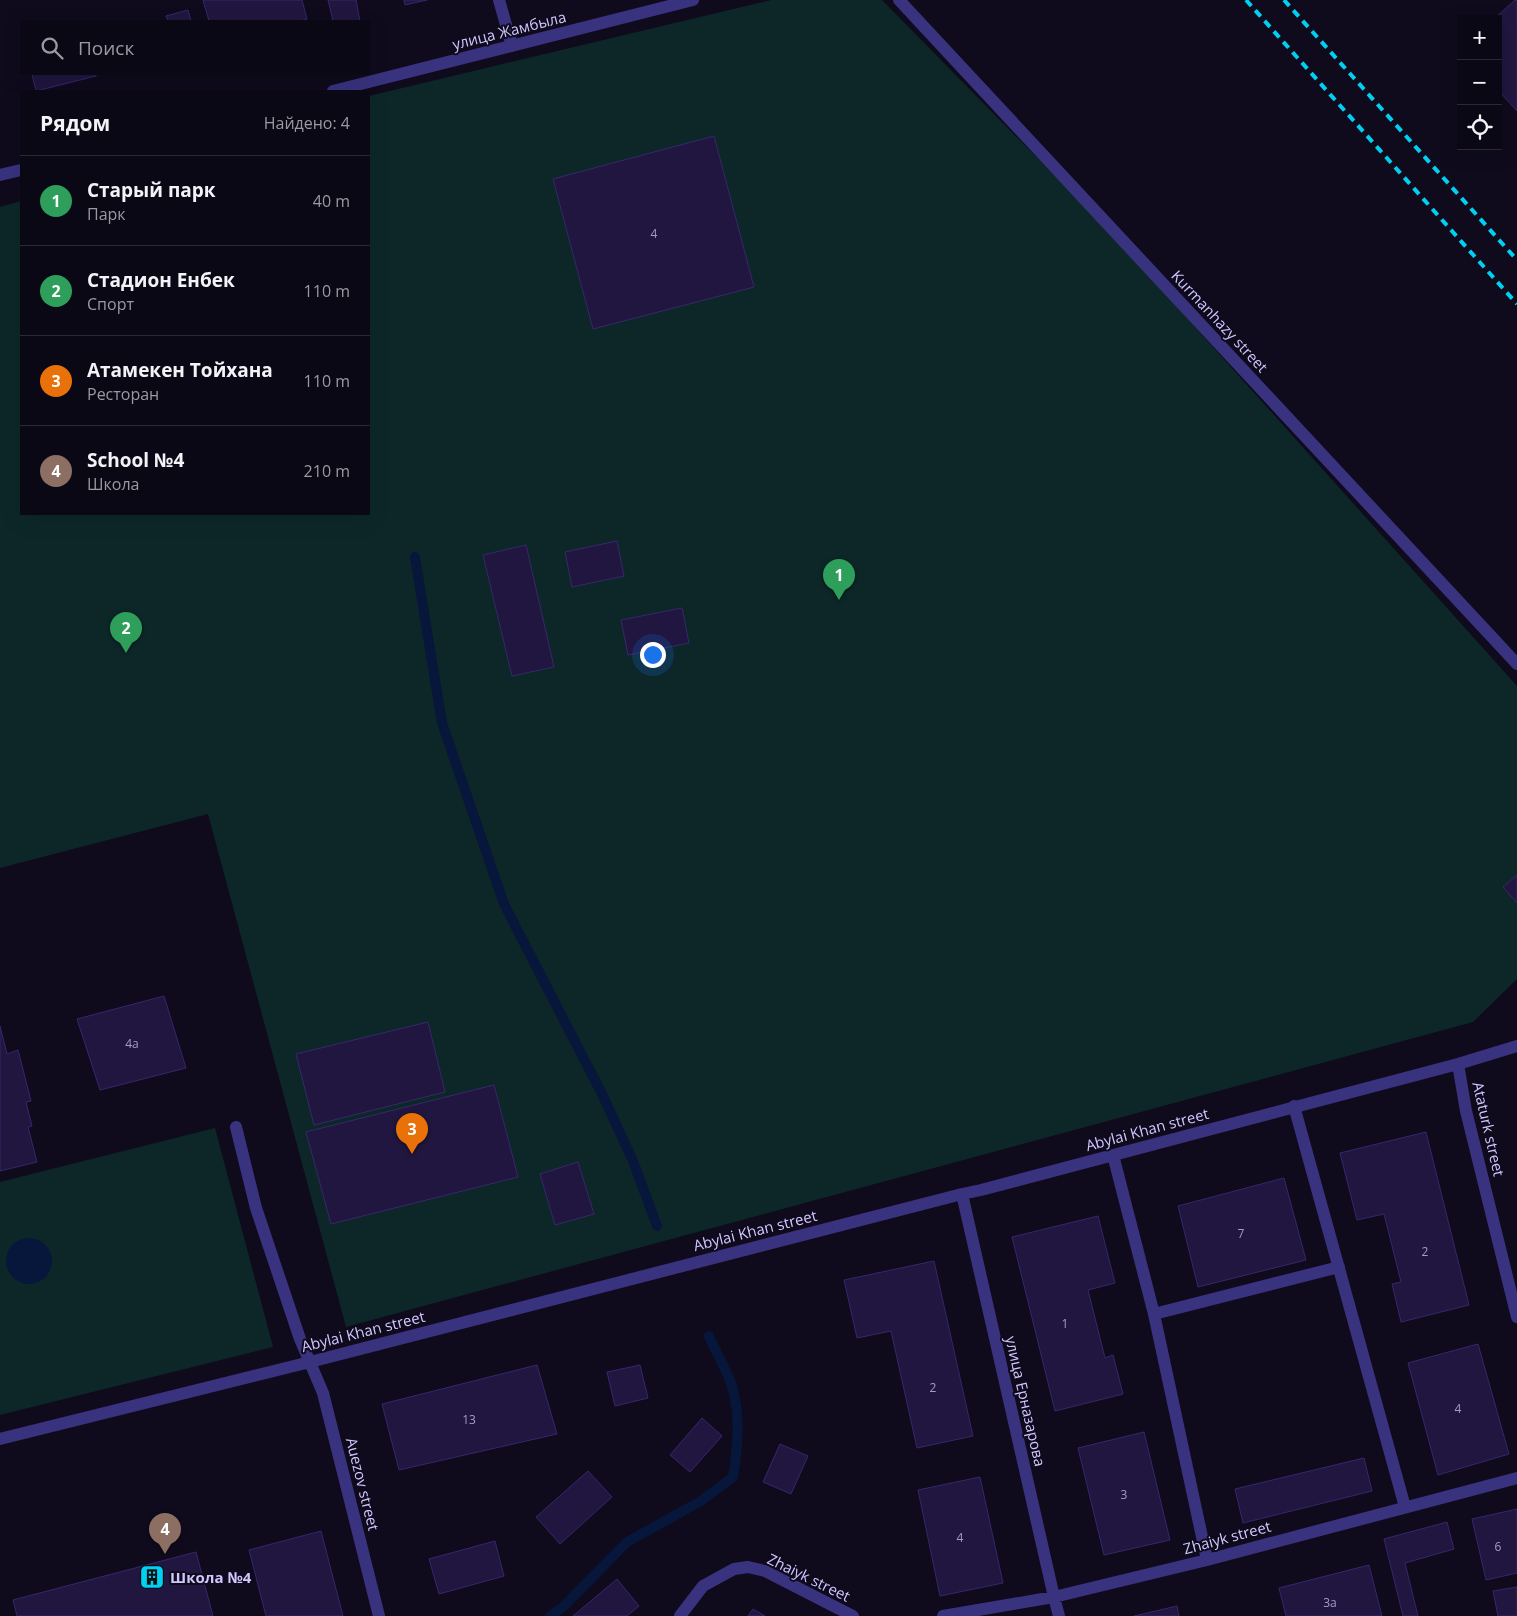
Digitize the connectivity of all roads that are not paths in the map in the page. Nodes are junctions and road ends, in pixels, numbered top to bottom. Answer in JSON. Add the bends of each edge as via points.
{"nodes":[{"id":1,"x":499,"y":0,"type":"edge"},
{"id":2,"x":693,"y":0,"type":"edge"},
{"id":3,"x":899,"y":0,"type":"edge"},
{"id":4,"x":512,"y":46,"type":"junction"},
{"id":5,"x":336,"y":90,"type":"edge"},
{"id":6,"x":20,"y":170,"type":"edge"},
{"id":7,"x":0,"y":175,"type":"edge"},
{"id":8,"x":1517,"y":664,"type":"edge"},
{"id":9,"x":1517,"y":1046,"type":"edge"},
{"id":10,"x":1458,"y":1064,"type":"junction"},
{"id":11,"x":1294,"y":1106,"type":"junction"},
{"id":12,"x":236,"y":1127,"type":"dead end"},
{"id":13,"x":1113,"y":1155,"type":"junction"},
{"id":14,"x":962,"y":1194,"type":"junction"},
{"id":15,"x":1339,"y":1267,"type":"junction"},
{"id":16,"x":1154,"y":1314,"type":"junction"},
{"id":17,"x":1517,"y":1317,"type":"edge"},
{"id":18,"x":310,"y":1362,"type":"junction"},
{"id":19,"x":0,"y":1439,"type":"edge"},
{"id":20,"x":1517,"y":1478,"type":"edge"},
{"id":21,"x":1405,"y":1507,"type":"junction"},
{"id":22,"x":1207,"y":1560,"type":"junction"},
{"id":23,"x":1054,"y":1597,"type":"junction"},
{"id":24,"x":379,"y":1616,"type":"edge"},
{"id":25,"x":680,"y":1616,"type":"edge"},
{"id":26,"x":853,"y":1616,"type":"edge"},
{"id":27,"x":943,"y":1616,"type":"edge"},
{"id":28,"x":1059,"y":1616,"type":"edge"}],
"edges":[{"from":1,"to":4,"type":"street"},
{"from":2,"to":4,"type":"street","name":"улица Жамбыла"},
{"from":3,"to":8,"type":"street","name":"Kurmanhazy street"},
{"from":4,"to":5,"type":"street","name":"улица Жамбыла"},
{"from":6,"to":7,"type":"street"},
{"from":9,"to":10,"type":"street","name":"Abylai Khan street"},
{"from":10,"to":11,"type":"street","name":"Abylai Khan street"},
{"from":10,"to":17,"type":"street","name":"Ataturk street","via":[[1466,1111]]},
{"from":11,"to":13,"type":"street","name":"Abylai Khan street"},
{"from":11,"to":15,"type":"street"},
{"from":12,"to":18,"type":"street","name":"Auezov street","via":[[256,1208]]},
{"from":13,"to":14,"type":"street","name":"Abylai Khan street"},
{"from":13,"to":16,"type":"street"},
{"from":14,"to":18,"type":"street","name":"Abylai Khan street"},
{"from":14,"to":23,"type":"street","name":"улица Ерназарова"},
{"from":15,"to":16,"type":"street"},
{"from":15,"to":21,"type":"street"},
{"from":16,"to":22,"type":"street"},
{"from":18,"to":19,"type":"street","name":"Abylai Khan street"},
{"from":18,"to":24,"type":"street","name":"Auezov street","via":[[323,1392]]},
{"from":20,"to":21,"type":"street","name":"Zhaiyk street"},
{"from":21,"to":22,"type":"street","name":"Zhaiyk street"},
{"from":22,"to":23,"type":"street","name":"Zhaiyk street"},
{"from":23,"to":27,"type":"street","name":"Zhaiyk street"},
{"from":23,"to":28,"type":"street","name":"улица Ерназарова"},
{"from":25,"to":26,"type":"street","name":"Zhaiyk street","via":[[703,1586],[734,1568],[748,1567],[765,1571]]}]}
